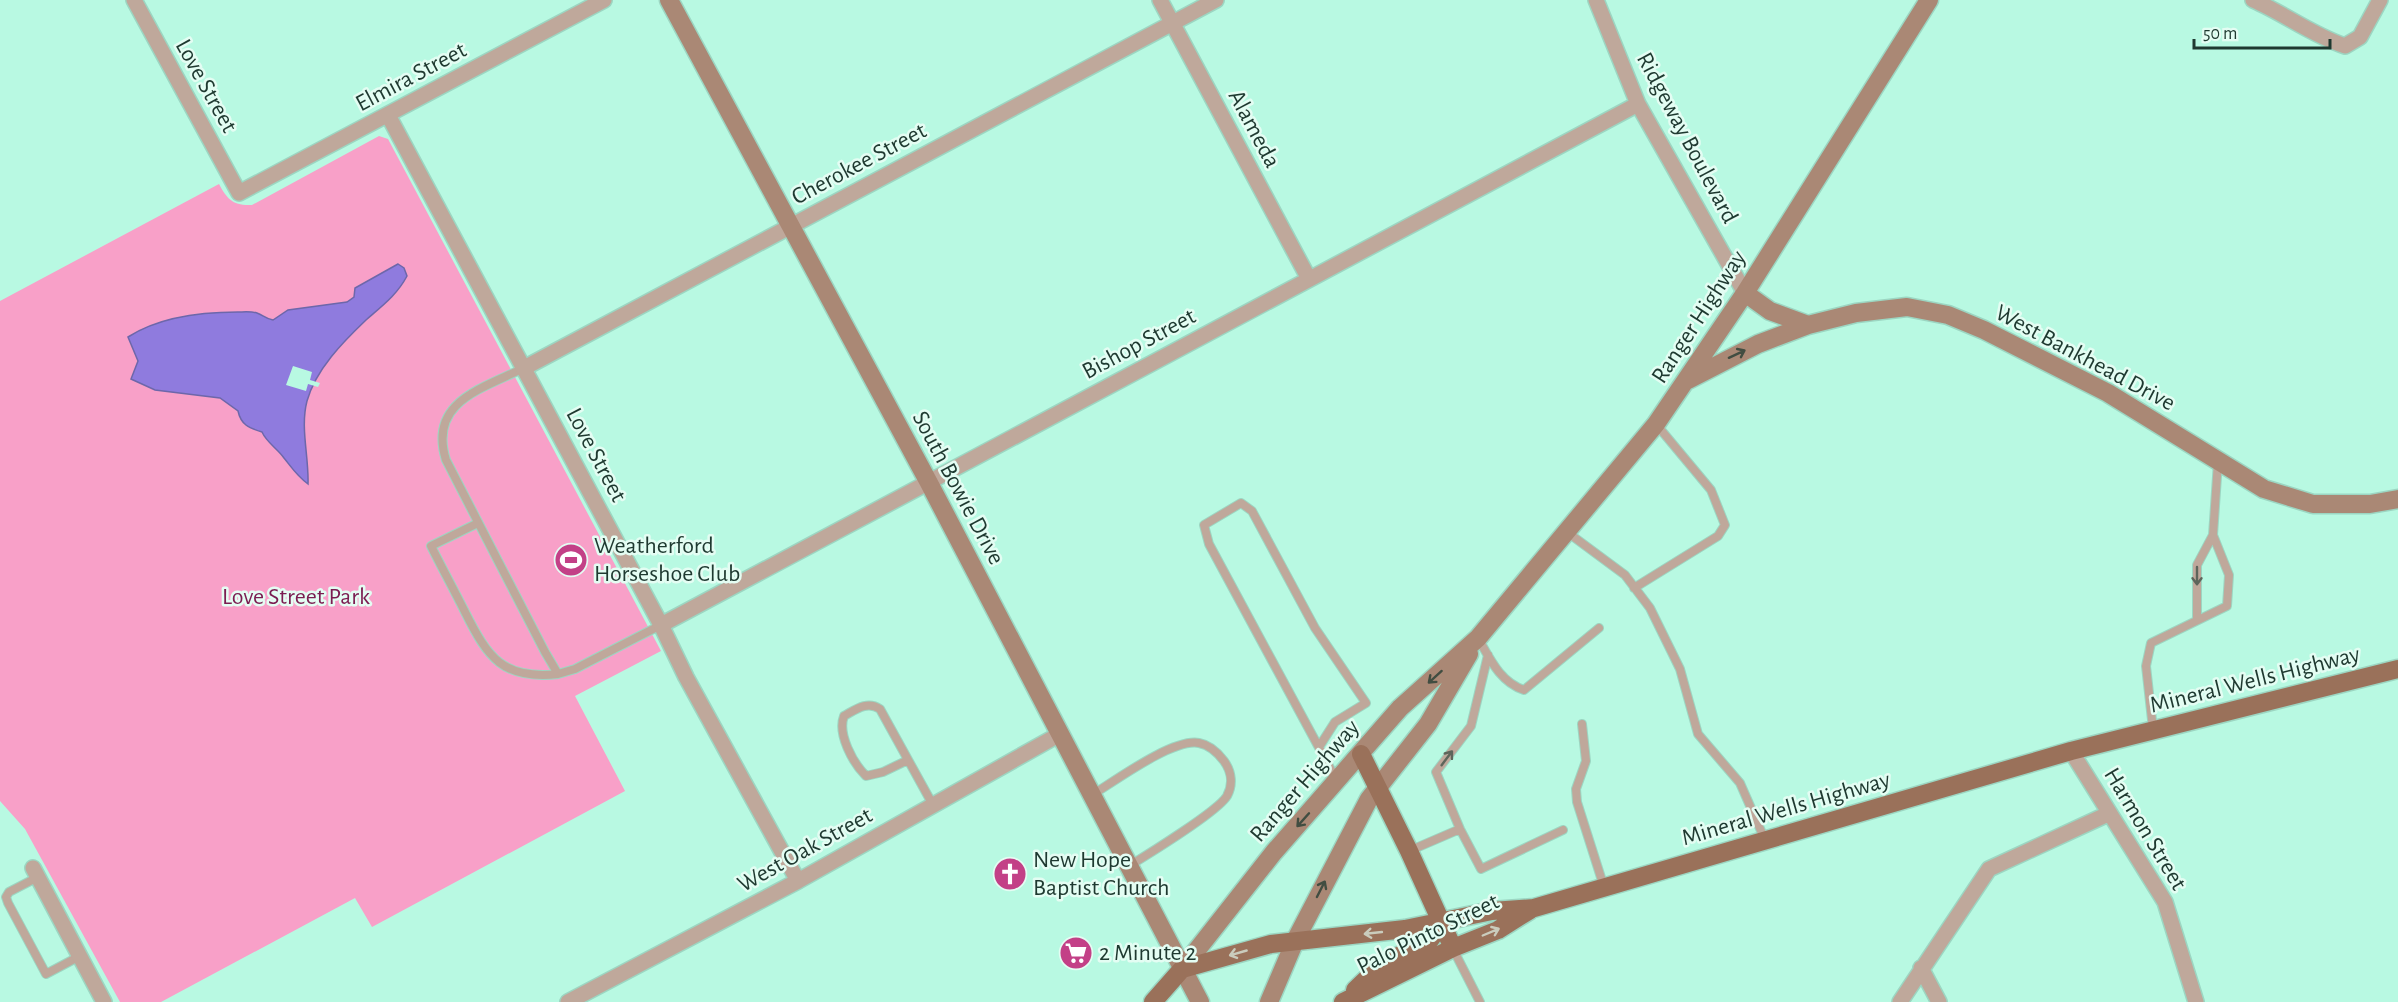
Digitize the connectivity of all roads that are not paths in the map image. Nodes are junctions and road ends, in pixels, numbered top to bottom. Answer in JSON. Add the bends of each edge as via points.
{"nodes":[{"id":1,"x":134,"y":0,"type":"edge"},
{"id":2,"x":604,"y":0,"type":"edge"},
{"id":3,"x":669,"y":0,"type":"edge"},
{"id":4,"x":1160,"y":0,"type":"edge"},
{"id":5,"x":1216,"y":0,"type":"edge"},
{"id":6,"x":1596,"y":0,"type":"edge"},
{"id":7,"x":2253,"y":0,"type":"edge"},
{"id":8,"x":2380,"y":0,"type":"edge"},
{"id":9,"x":1928,"y":1,"type":"edge"},
{"id":10,"x":1172,"y":23,"type":"junction"},
{"id":11,"x":1638,"y":104,"type":"junction"},
{"id":12,"x":388,"y":115,"type":"junction"},
{"id":13,"x":239,"y":193,"type":"joint"},
{"id":14,"x":791,"y":226,"type":"junction"},
{"id":15,"x":1309,"y":279,"type":"junction"},
{"id":16,"x":1745,"y":293,"type":"junction"},
{"id":17,"x":1808,"y":325,"type":"junction"},
{"id":18,"x":524,"y":368,"type":"junction"},
{"id":19,"x":1686,"y":381,"type":"junction"},
{"id":20,"x":1656,"y":424,"type":"junction"},
{"id":21,"x":2218,"y":460,"type":"junction"},
{"id":22,"x":928,"y":481,"type":"junction"},
{"id":23,"x":2398,"y":499,"type":"edge"},
{"id":24,"x":478,"y":523,"type":"junction"},
{"id":25,"x":1567,"y":532,"type":"junction"},
{"id":26,"x":2213,"y":535,"type":"junction"},
{"id":27,"x":1634,"y":588,"type":"junction"},
{"id":28,"x":2197,"y":620,"type":"junction"},
{"id":29,"x":662,"y":625,"type":"junction"},
{"id":30,"x":1599,"y":628,"type":"dead end"},
{"id":31,"x":1478,"y":638,"type":"junction"},
{"id":32,"x":1488,"y":655,"type":"junction"},
{"id":33,"x":2398,"y":669,"type":"edge"},
{"id":34,"x":558,"y":674,"type":"junction"},
{"id":35,"x":1582,"y":724,"type":"dead end"},
{"id":36,"x":2154,"y":730,"type":"junction"},
{"id":37,"x":1060,"y":734,"type":"junction"},
{"id":38,"x":1319,"y":747,"type":"junction"},
{"id":39,"x":2071,"y":751,"type":"junction"},
{"id":40,"x":1361,"y":754,"type":"junction"},
{"id":41,"x":908,"y":760,"type":"junction"},
{"id":42,"x":1337,"y":781,"type":"junction"},
{"id":43,"x":1378,"y":788,"type":"junction"},
{"id":44,"x":1092,"y":795,"type":"junction"},
{"id":45,"x":933,"y":805,"type":"junction"},
{"id":46,"x":2108,"y":814,"type":"junction"},
{"id":47,"x":1460,"y":829,"type":"junction"},
{"id":48,"x":1563,"y":830,"type":"dead end"},
{"id":49,"x":1765,"y":840,"type":"junction"},
{"id":50,"x":1409,"y":851,"type":"junction"},
{"id":51,"x":1129,"y":866,"type":"junction"},
{"id":52,"x":36,"y":873,"type":"joint"},
{"id":53,"x":798,"y":881,"type":"junction"},
{"id":54,"x":1604,"y":887,"type":"junction"},
{"id":55,"x":1534,"y":908,"type":"junction"},
{"id":56,"x":1442,"y":923,"type":"junction"},
{"id":57,"x":1295,"y":941,"type":"junction"},
{"id":58,"x":1453,"y":948,"type":"junction"},
{"id":59,"x":80,"y":956,"type":"junction"},
{"id":60,"x":1921,"y":968,"type":"junction"},
{"id":61,"x":1182,"y":969,"type":"junction"},
{"id":62,"x":104,"y":1002,"type":"edge"},
{"id":63,"x":568,"y":1002,"type":"edge"},
{"id":64,"x":1153,"y":1002,"type":"edge"},
{"id":65,"x":1200,"y":1002,"type":"edge"},
{"id":66,"x":1269,"y":1002,"type":"edge"},
{"id":67,"x":1343,"y":1002,"type":"edge"},
{"id":68,"x":1480,"y":1002,"type":"edge"},
{"id":69,"x":1900,"y":1002,"type":"edge"},
{"id":70,"x":1939,"y":1002,"type":"edge"},
{"id":71,"x":2196,"y":1002,"type":"edge"}],
"edges":[{"from":1,"to":13,"type":"street","name":"Love Street"},
{"from":2,"to":12,"type":"street","name":"Elmira Street"},
{"from":3,"to":14,"type":"street","name":"South Bowie Drive"},
{"from":4,"to":10,"type":"street","name":"Alameda"},
{"from":5,"to":10,"type":"street","name":"Cherokee Street"},
{"from":6,"to":11,"type":"street","name":"Ridgeway Boulevard"},
{"from":7,"to":8,"type":"street","via":[[2322,39],[2344,46],[2360,37]]},
{"from":9,"to":16,"type":"street","name":"Ranger Highway"},
{"from":10,"to":14,"type":"street","name":"Cherokee Street"},
{"from":10,"to":15,"type":"street","name":"Alameda"},
{"from":11,"to":15,"type":"street","name":"Bishop Street"},
{"from":11,"to":16,"type":"street","name":"Ridgeway Boulevard"},
{"from":12,"to":13,"type":"street","name":"Elmira Street"},
{"from":12,"to":18,"type":"street","name":"Love Street"},
{"from":14,"to":18,"type":"street","name":"Cherokee Street"},
{"from":14,"to":22,"type":"street","name":"South Bowie Drive"},
{"from":15,"to":22,"type":"street","name":"Bishop Street"},
{"from":16,"to":17,"type":"street","via":[[1770,311]]},
{"from":16,"to":19,"type":"street","name":"Ranger Highway"},
{"from":19,"to":17,"type":"street","name":"West Bankhead Drive","one_way":true,"via":[[1758,344]]},
{"from":17,"to":21,"type":"street","name":"West Bankhead Drive","via":[[1856,313],[1907,307],[1948,315],[2108,393]]},
{"from":18,"to":24,"type":"lane","via":[[467,397],[445,416],[442,447]]},
{"from":18,"to":29,"type":"street","name":"Love Street"},
{"from":19,"to":20,"type":"street","name":"Ranger Highway"},
{"from":20,"to":25,"type":"street","name":"Ranger Highway"},
{"from":20,"to":27,"type":"lane","via":[[1711,490],[1725,525],[1718,536]]},
{"from":21,"to":23,"type":"street","name":"West Bankhead Drive","via":[[2264,489],[2313,504],[2370,504]]},
{"from":21,"to":26,"type":"lane"},
{"from":22,"to":29,"type":"street","name":"Bishop Street"},
{"from":22,"to":37,"type":"street","name":"South Bowie Drive"},
{"from":24,"to":34,"type":"lane"},
{"from":24,"to":34,"type":"lane","via":[[431,546],[478,637],[501,665],[517,673],[536,677]]},
{"from":25,"to":27,"type":"lane","via":[[1625,575]]},
{"from":25,"to":31,"type":"street","name":"Ranger Highway"},
{"from":26,"to":28,"type":"lane","one_way":true,"via":[[2197,565]]},
{"from":26,"to":28,"type":"lane","via":[[2229,575],[2227,606]]},
{"from":27,"to":49,"type":"lane","via":[[1650,608],[1680,669],[1698,734],[1740,783]]},
{"from":28,"to":36,"type":"lane","via":[[2151,643],[2146,666]]},
{"from":29,"to":34,"type":"lane"},
{"from":29,"to":53,"type":"street","name":"Love Street","via":[[686,677]]},
{"from":30,"to":32,"type":"lane","via":[[1524,690],[1496,671]]},
{"from":31,"to":32,"type":"lane"},
{"from":31,"to":40,"type":"street","name":"Ranger Highway","one_way":true,"via":[[1400,708]]},
{"from":31,"to":43,"type":"street","name":"Ranger Highway","via":[[1428,724]]},
{"from":47,"to":32,"type":"lane","one_way":true,"via":[[1436,772],[1471,726]]},
{"from":33,"to":36,"type":"main road","name":"Mineral Wells Highway"},
{"from":35,"to":54,"type":"lane","via":[[1586,761],[1576,789],[1577,802]]},
{"from":36,"to":39,"type":"main road","name":"Mineral Wells Highway"},
{"from":37,"to":44,"type":"street","name":"South Bowie Drive"},
{"from":37,"to":45,"type":"street","name":"West Oak Street"},
{"from":38,"to":38,"type":"lane","via":[[1209,544],[1204,525],[1241,502],[1252,511],[1315,628],[1366,703],[1335,722]]},
{"from":38,"to":42,"type":"lane"},
{"from":39,"to":46,"type":"street","name":"Harmon Street"},
{"from":39,"to":49,"type":"main road","name":"Mineral Wells Highway"},
{"from":40,"to":42,"type":"street","name":"Ranger Highway"},
{"from":40,"to":43,"type":"main road"},
{"from":41,"to":41,"type":"lane","via":[[880,709],[863,705],[844,716],[841,732],[867,776]]},
{"from":41,"to":45,"type":"lane"},
{"from":42,"to":61,"type":"street","name":"Ranger Highway","one_way":true,"via":[[1274,852]]},
{"from":43,"to":50,"type":"main road"},
{"from":57,"to":43,"type":"street","name":"Ranger Highway","one_way":true,"via":[[1344,843]]},
{"from":44,"to":51,"type":"street","name":"South Bowie Drive"},
{"from":44,"to":51,"type":"lane","via":[[1188,742],[1209,746],[1227,764],[1231,783],[1226,798]]},
{"from":45,"to":53,"type":"street","name":"West Oak Street"},
{"from":46,"to":60,"type":"street","via":[[1989,869]]},
{"from":46,"to":71,"type":"street","name":"Harmon Street","via":[[2165,902]]},
{"from":47,"to":48,"type":"lane","via":[[1481,869]]},
{"from":47,"to":50,"type":"lane"},
{"from":49,"to":54,"type":"main road","name":"Mineral Wells Highway"},
{"from":50,"to":56,"type":"main road"},
{"from":51,"to":61,"type":"street","name":"South Bowie Drive"},
{"from":52,"to":59,"type":"street"},
{"from":52,"to":59,"type":"lane","via":[[6,897],[46,974]]},
{"from":53,"to":63,"type":"street","name":"West Oak Street"},
{"from":54,"to":55,"type":"main road","name":"Mineral Wells Highway"},
{"from":55,"to":56,"type":"main road","name":"Mineral Wells Highway","via":[[1492,911]]},
{"from":58,"to":55,"type":"main road","name":"Palo Pinto Street","one_way":true,"via":[[1498,930]]},
{"from":56,"to":57,"type":"main road","name":"Mineral Wells Highway","one_way":true},
{"from":56,"to":58,"type":"main road"},
{"from":56,"to":67,"type":"main road","via":[[1430,940],[1381,966]]},
{"from":57,"to":61,"type":"main road","name":"Mineral Wells Highway","one_way":true},
{"from":57,"to":66,"type":"street","name":"Ranger Highway"},
{"from":58,"to":67,"type":"main road","name":"Palo Pinto Street"},
{"from":58,"to":68,"type":"lane"},
{"from":59,"to":62,"type":"street"},
{"from":60,"to":69,"type":"street"},
{"from":60,"to":70,"type":"street"},
{"from":61,"to":64,"type":"main road"},
{"from":61,"to":65,"type":"street","name":"South Bowie Drive"}]}
